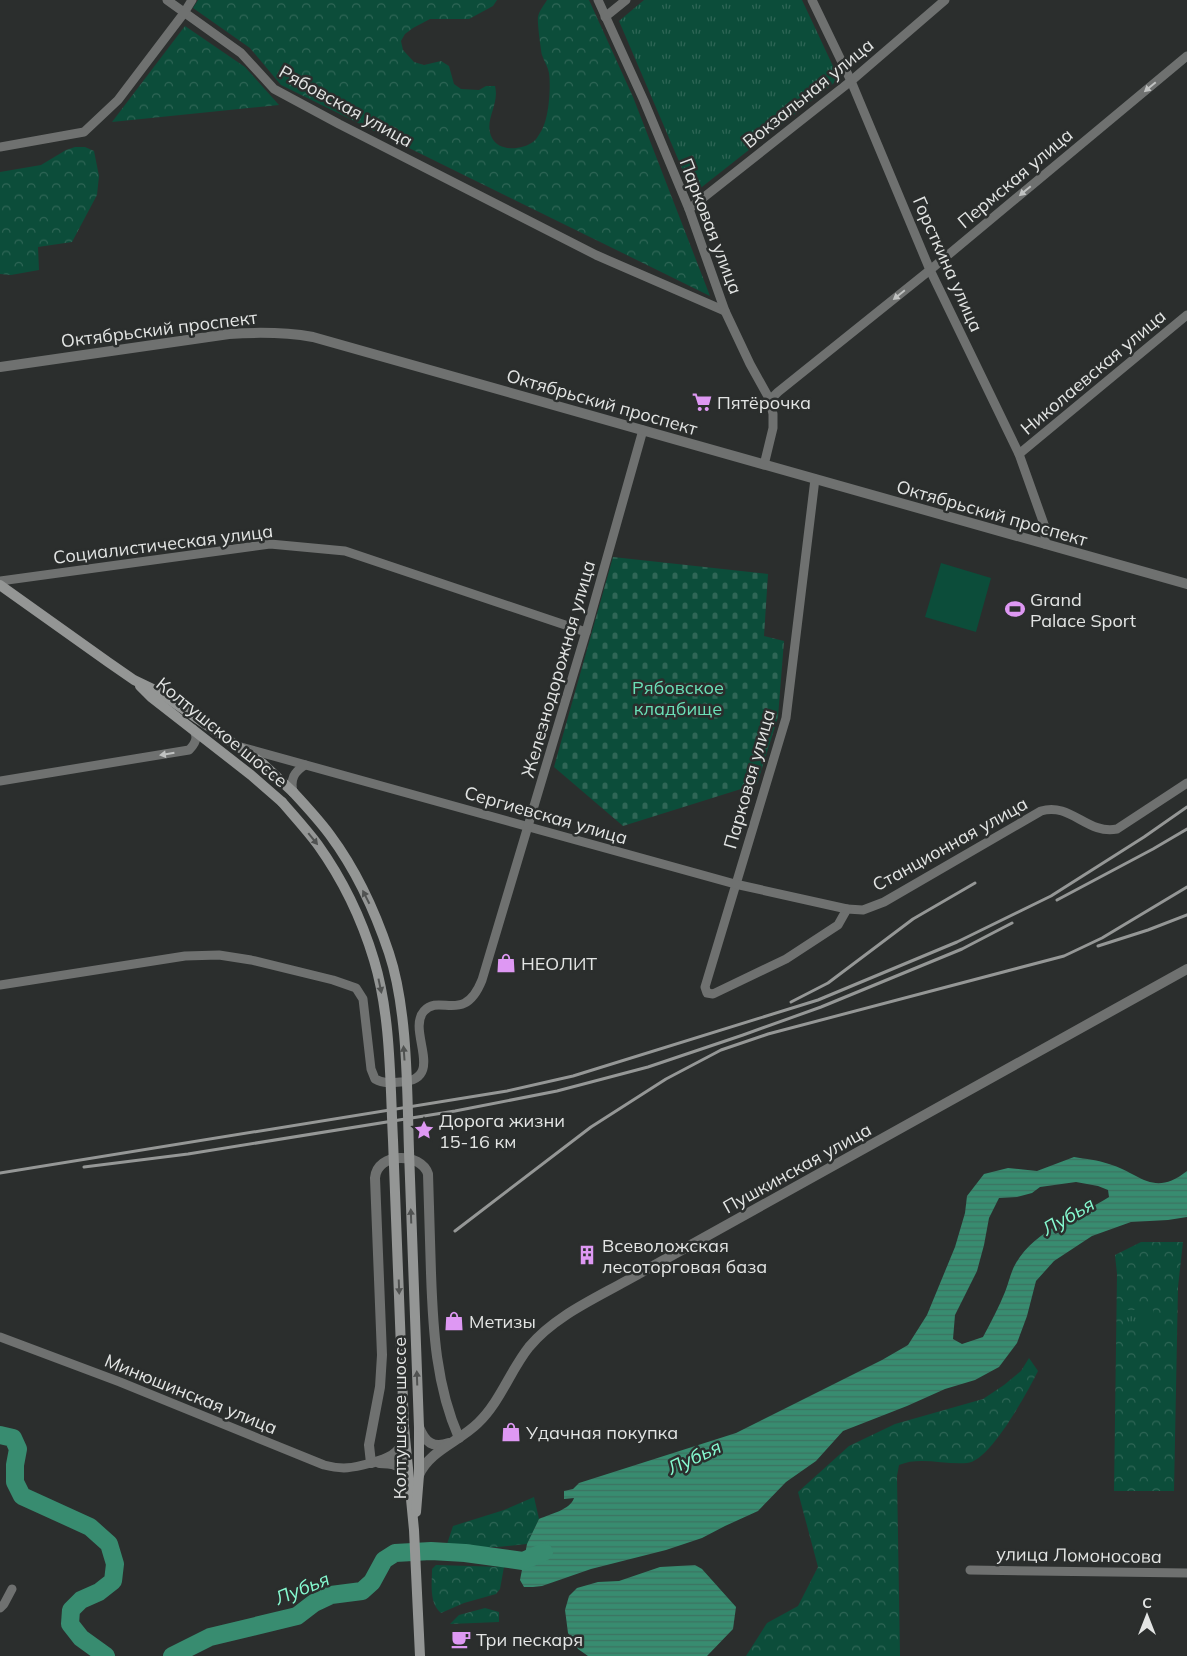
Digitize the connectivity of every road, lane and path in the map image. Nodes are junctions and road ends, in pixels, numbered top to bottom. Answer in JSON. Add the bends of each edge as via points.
{"nodes":[{"id":1,"x":167,"y":0,"type":"edge"},
{"id":2,"x":192,"y":0,"type":"edge"},
{"id":3,"x":598,"y":0,"type":"edge"},
{"id":4,"x":626,"y":0,"type":"edge"},
{"id":5,"x":812,"y":0,"type":"edge"},
{"id":6,"x":945,"y":0,"type":"edge"},
{"id":7,"x":184,"y":13,"type":"junction"},
{"id":8,"x":605,"y":17,"type":"junction"},
{"id":9,"x":1187,"y":56,"type":"edge"},
{"id":10,"x":851,"y":81,"type":"junction"},
{"id":11,"x":0,"y":147,"type":"edge"},
{"id":12,"x":689,"y":209,"type":"junction"},
{"id":13,"x":930,"y":270,"type":"junction"},
{"id":14,"x":725,"y":311,"type":"junction"},
{"id":15,"x":1187,"y":315,"type":"edge"},
{"id":16,"x":0,"y":367,"type":"edge"},
{"id":17,"x":770,"y":400,"type":"junction"},
{"id":18,"x":643,"y":430,"type":"junction"},
{"id":19,"x":1019,"y":454,"type":"junction"},
{"id":20,"x":764,"y":465,"type":"junction"},
{"id":21,"x":815,"y":479,"type":"junction"},
{"id":22,"x":1046,"y":544,"type":"junction"},
{"id":23,"x":0,"y":580,"type":"edge"},
{"id":24,"x":1187,"y":584,"type":"edge"},
{"id":25,"x":0,"y":585,"type":"edge"},
{"id":26,"x":586,"y":632,"type":"junction"},
{"id":27,"x":134,"y":680,"type":"junction"},
{"id":28,"x":192,"y":727,"type":"junction"},
{"id":29,"x":238,"y":746,"type":"junction"},
{"id":30,"x":305,"y":765,"type":"junction"},
{"id":31,"x":0,"y":781,"type":"edge"},
{"id":32,"x":1187,"y":784,"type":"edge"},
{"id":33,"x":293,"y":792,"type":"junction"},
{"id":34,"x":528,"y":828,"type":"junction"},
{"id":35,"x":735,"y":884,"type":"junction"},
{"id":36,"x":847,"y":909,"type":"junction"},
{"id":37,"x":1187,"y":969,"type":"edge"},
{"id":38,"x":0,"y":985,"type":"edge"},
{"id":39,"x":0,"y":1337,"type":"edge"},
{"id":40,"x":419,"y":1427,"type":"junction"},
{"id":41,"x":405,"y":1432,"type":"junction"},
{"id":42,"x":459,"y":1438,"type":"junction"},
{"id":43,"x":371,"y":1464,"type":"junction"},
{"id":44,"x":408,"y":1475,"type":"junction"},
{"id":45,"x":419,"y":1475,"type":"junction"},
{"id":46,"x":414,"y":1530,"type":"junction"},
{"id":47,"x":970,"y":1570,"type":"dead end"},
{"id":48,"x":1187,"y":1573,"type":"edge"},
{"id":49,"x":12,"y":1590,"type":"dead end"},
{"id":50,"x":0,"y":1608,"type":"edge"},
{"id":51,"x":420,"y":1656,"type":"edge"}],
"edges":[{"from":1,"to":7,"type":"street","name":"Рябовская улица"},
{"from":2,"to":7,"type":"street"},
{"from":3,"to":8,"type":"street","name":"Парковая улица"},
{"from":4,"to":8,"type":"street"},
{"from":5,"to":10,"type":"street","name":"Горсткина улица"},
{"from":6,"to":10,"type":"street","name":"Вокзальная улица"},
{"from":7,"to":11,"type":"street","via":[[118,100],[84,132]]},
{"from":7,"to":14,"type":"street","name":"Рябовская улица","via":[[241,53],[274,89],[596,255]]},
{"from":8,"to":12,"type":"street","name":"Парковая улица"},
{"from":9,"to":13,"type":"street","name":"Пермская улица","one_way":true},
{"from":10,"to":12,"type":"street","name":"Вокзальная улица"},
{"from":10,"to":13,"type":"street","name":"Горсткина улица"},
{"from":12,"to":14,"type":"street","name":"Парковая улица"},
{"from":13,"to":17,"type":"street","name":"Пермская улица","one_way":true},
{"from":13,"to":19,"type":"street","name":"Горсткина улица"},
{"from":14,"to":17,"type":"street","name":"Парковая улица"},
{"from":15,"to":19,"type":"street","name":"Николаевская улица"},
{"from":16,"to":18,"type":"street","name":"Октябрьский проспект","via":[[229,334],[287,333],[313,337]]},
{"from":17,"to":20,"type":"street","name":"Парковая улица","via":[[773,428]]},
{"from":18,"to":20,"type":"street","name":"Октябрьский проспект"},
{"from":18,"to":26,"type":"street","name":"Железнодорожная улица"},
{"from":19,"to":22,"type":"street","name":"Горсткина улица","via":[[1044,527]]},
{"from":20,"to":21,"type":"street","name":"Октябрьский проспект"},
{"from":21,"to":22,"type":"street","name":"Октябрьский проспект"},
{"from":21,"to":35,"type":"street","name":"Парковая улица","via":[[786,718]]},
{"from":22,"to":24,"type":"street","name":"Октябрьский проспект"},
{"from":23,"to":26,"type":"street","name":"Социалистическая улица","via":[[270,544],[345,551]]},
{"from":25,"to":27,"type":"main road","name":"Колтушское шоссе"},
{"from":26,"to":34,"type":"street","name":"Железнодорожная улица"},
{"from":27,"to":28,"type":"main road","name":"Колтушское шоссе","via":[[151,697]]},
{"from":27,"to":29,"type":"main road","name":"Колтушское шоссе","via":[[157,691]]},
{"from":28,"to":31,"type":"street","one_way":true,"via":[[196,739],[188,750]]},
{"from":28,"to":41,"type":"main road","name":"Колтушское шоссе","one_way":true,"bridge":true,"via":[[282,802],[317,844],[355,909],[374,960],[386,1021]]},
{"from":29,"to":30,"type":"street","name":"Сергиевская улица"},
{"from":29,"to":33,"type":"main road","name":"Колтушское шоссе"},
{"from":30,"to":33,"type":"street","via":[[293,776]]},
{"from":30,"to":34,"type":"street","name":"Сергиевская улица"},
{"from":32,"to":36,"type":"street","name":"Станционная улица","via":[[1117,829],[1107,831],[1060,809],[1041,811],[884,902],[863,910]]},
{"from":40,"to":33,"type":"main road","name":"Колтушское шоссе","one_way":true,"bridge":true,"via":[[407,1087],[396,984],[389,954],[352,868],[330,834]]},
{"from":34,"to":35,"type":"street","name":"Сергиевская улица"},
{"from":34,"to":38,"type":"street","name":"Железнодорожная улица","via":[[476,993],[466,1003],[429,1007],[421,1017],[423,1071],[416,1080],[375,1080],[363,999],[356,988],[251,960],[218,955],[185,956]]},
{"from":35,"to":36,"type":"street","name":"Сергиевская улица"},
{"from":35,"to":36,"type":"street","name":"Парковая улица","via":[[705,987],[707,993],[713,994],[786,959],[838,925]]},
{"from":37,"to":42,"type":"street","name":"Пушкинская улица","via":[[574,1310],[553,1324],[529,1347],[484,1416]]},
{"from":39,"to":43,"type":"street","name":"Минюшинская улица","via":[[324,1465],[346,1469]]},
{"from":40,"to":42,"type":"street","name":"Пушкинская улица","via":[[429,1444],[437,1446]]},
{"from":40,"to":45,"type":"main road","name":"Колтушское шоссе"},
{"from":41,"to":43,"type":"street","name":"Минюшинская улица","via":[[402,1446],[396,1454]]},
{"from":41,"to":44,"type":"main road","name":"Колтушское шоссе"},
{"from":42,"to":43,"type":"street","via":[[444,1393],[435,1344],[428,1174],[417,1161],[388,1160],[378,1167],[375,1178],[382,1355],[380,1387],[369,1445]]},
{"from":42,"to":45,"type":"street","name":"Пушкинская улица","via":[[429,1460]]},
{"from":43,"to":44,"type":"street","name":"Минюшинская улица","via":[[396,1464]]},
{"from":44,"to":46,"type":"main road","name":"Колтушское шоссе"},
{"from":45,"to":46,"type":"main road","name":"Колтушское шоссе"},
{"from":46,"to":51,"type":"main road"},
{"from":47,"to":48,"type":"street","name":"улица Ломоносова"},
{"from":49,"to":50,"type":"street"}]}
